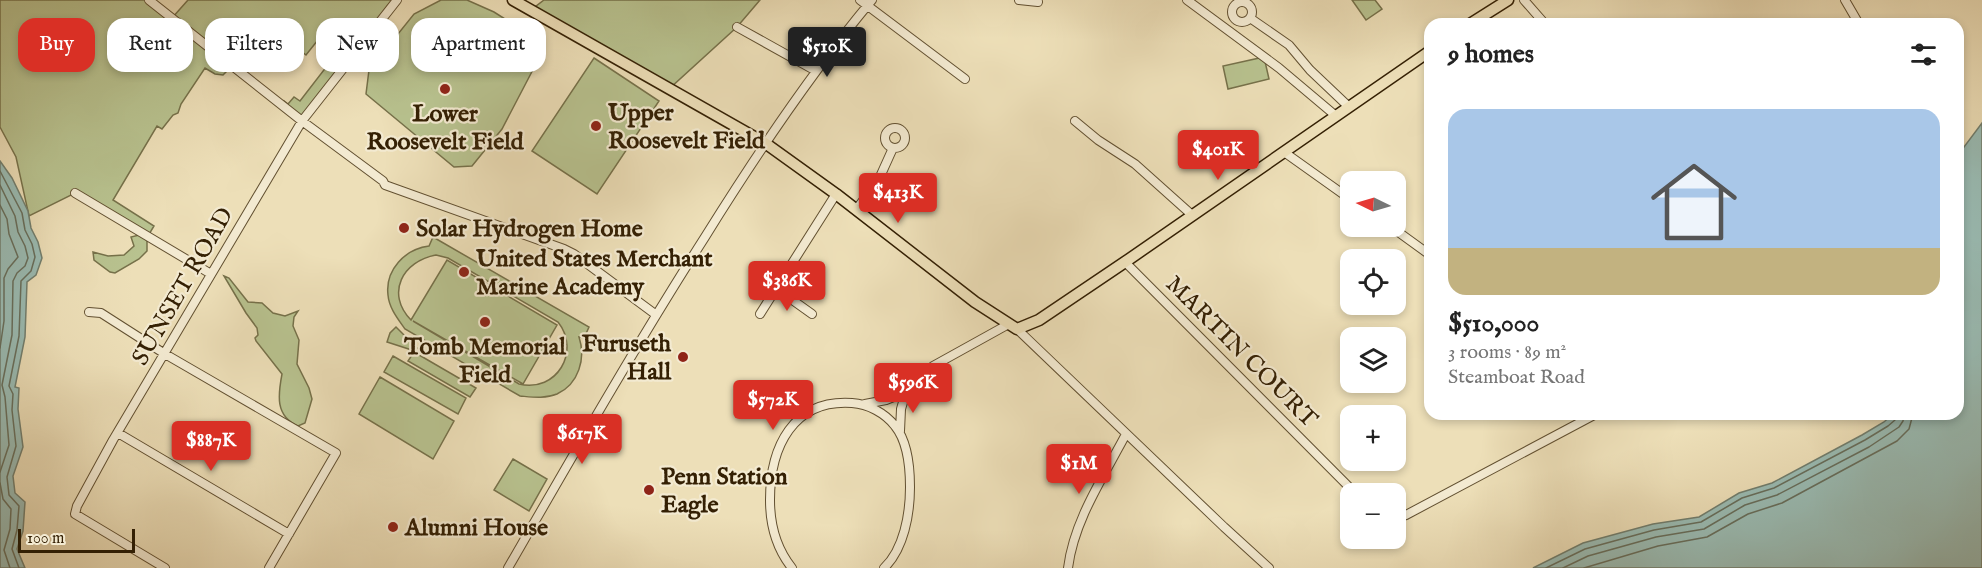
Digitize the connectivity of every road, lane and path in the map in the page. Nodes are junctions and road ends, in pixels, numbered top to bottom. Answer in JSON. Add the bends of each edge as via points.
{"nodes":[{"id":1,"x":149,"y":0,"type":"edge"},
{"id":2,"x":397,"y":0,"type":"edge"},
{"id":3,"x":513,"y":0,"type":"edge"},
{"id":4,"x":860,"y":0,"type":"edge"},
{"id":5,"x":1019,"y":0,"type":"edge"},
{"id":6,"x":1187,"y":0,"type":"edge"},
{"id":7,"x":1508,"y":0,"type":"edge"},
{"id":8,"x":1524,"y":0,"type":"edge"},
{"id":9,"x":1845,"y":0,"type":"edge"},
{"id":10,"x":1038,"y":2,"type":"dead end"},
{"id":11,"x":870,"y":3,"type":"edge"},
{"id":12,"x":1250,"y":18,"type":"dead end"},
{"id":13,"x":1480,"y":18,"type":"edge"},
{"id":14,"x":1540,"y":18,"type":"edge"},
{"id":15,"x":1856,"y":18,"type":"edge"},
{"id":16,"x":737,"y":27,"type":"dead end"},
{"id":17,"x":1424,"y":55,"type":"edge"},
{"id":18,"x":816,"y":71,"type":"junction"},
{"id":19,"x":964,"y":79,"type":"dead end"},
{"id":20,"x":1349,"y":107,"type":"junction"},
{"id":21,"x":1336,"y":116,"type":"junction"},
{"id":22,"x":302,"y":121,"type":"junction"},
{"id":23,"x":1075,"y":121,"type":"dead end"},
{"id":24,"x":765,"y":143,"type":"junction"},
{"id":25,"x":893,"y":148,"type":"dead end"},
{"id":26,"x":1284,"y":152,"type":"junction"},
{"id":27,"x":1340,"y":192,"type":"edge"},
{"id":28,"x":75,"y":193,"type":"dead end"},
{"id":29,"x":836,"y":194,"type":"junction"},
{"id":30,"x":856,"y":210,"type":"junction"},
{"id":31,"x":1192,"y":215,"type":"junction"},
{"id":32,"x":1405,"y":237,"type":"edge"},
{"id":33,"x":1424,"y":251,"type":"edge"},
{"id":34,"x":1125,"y":262,"type":"junction"},
{"id":35,"x":212,"y":274,"type":"junction"},
{"id":36,"x":777,"y":289,"type":"junction"},
{"id":37,"x":89,"y":312,"type":"dead end"},
{"id":38,"x":656,"y":314,"type":"junction"},
{"id":39,"x":760,"y":314,"type":"dead end"},
{"id":40,"x":812,"y":314,"type":"dead end"},
{"id":41,"x":1012,"y":327,"type":"junction"},
{"id":42,"x":165,"y":354,"type":"junction"},
{"id":43,"x":906,"y":392,"type":"junction"},
{"id":44,"x":865,"y":404,"type":"junction"},
{"id":45,"x":1585,"y":420,"type":"edge"},
{"id":46,"x":900,"y":433,"type":"junction"},
{"id":47,"x":118,"y":434,"type":"junction"},
{"id":48,"x":1126,"y":434,"type":"junction"},
{"id":49,"x":1345,"y":483,"type":"edge"},
{"id":50,"x":1406,"y":515,"type":"edge"},
{"id":51,"x":289,"y":534,"type":"junction"},
{"id":52,"x":165,"y":568,"type":"edge"},
{"id":53,"x":269,"y":568,"type":"edge"},
{"id":54,"x":508,"y":568,"type":"edge"},
{"id":55,"x":792,"y":568,"type":"edge"},
{"id":56,"x":884,"y":568,"type":"edge"},
{"id":57,"x":1068,"y":568,"type":"edge"},
{"id":58,"x":1269,"y":568,"type":"edge"}],
"edges":[{"from":1,"to":22,"type":"street"},
{"from":2,"to":22,"type":"street","name":"SUNSET ROAD"},
{"from":3,"to":24,"type":"main road"},
{"from":4,"to":11,"type":"street"},
{"from":5,"to":10,"type":"street"},
{"from":6,"to":21,"type":"street","via":[[1280,68]]},
{"from":7,"to":13,"type":"main road"},
{"from":8,"to":14,"type":"street"},
{"from":9,"to":15,"type":"street"},
{"from":11,"to":18,"type":"street"},
{"from":11,"to":19,"type":"street"},
{"from":12,"to":20,"type":"street","via":[[1289,45]]},
{"from":16,"to":18,"type":"street"},
{"from":17,"to":20,"type":"main road"},
{"from":18,"to":24,"type":"street"},
{"from":20,"to":21,"type":"main road"},
{"from":21,"to":26,"type":"main road"},
{"from":22,"to":35,"type":"street","name":"SUNSET ROAD"},
{"from":22,"to":38,"type":"street","via":[[386,185],[564,249]]},
{"from":23,"to":31,"type":"street","via":[[1135,164]]},
{"from":24,"to":29,"type":"main road"},
{"from":24,"to":38,"type":"street"},
{"from":25,"to":30,"type":"street","via":[[879,179]]},
{"from":26,"to":27,"type":"street"},
{"from":26,"to":31,"type":"main road"},
{"from":28,"to":35,"type":"street"},
{"from":29,"to":30,"type":"main road"},
{"from":29,"to":36,"type":"street"},
{"from":30,"to":41,"type":"main road"},
{"from":31,"to":34,"type":"main road"},
{"from":32,"to":33,"type":"street"},
{"from":34,"to":41,"type":"main road","via":[[1039,320]]},
{"from":34,"to":49,"type":"street","name":"MARTIN COURT"},
{"from":35,"to":42,"type":"street","name":"SUNSET ROAD"},
{"from":36,"to":39,"type":"street"},
{"from":36,"to":40,"type":"street"},
{"from":37,"to":42,"type":"street","via":[[101,314]]},
{"from":38,"to":54,"type":"street"},
{"from":41,"to":43,"type":"street","via":[[933,366]]},
{"from":41,"to":48,"type":"street"},
{"from":42,"to":47,"type":"street","name":"SUNSET ROAD"},
{"from":42,"to":51,"type":"street","via":[[336,453]]},
{"from":43,"to":44,"type":"street"},
{"from":43,"to":46,"type":"street"},
{"from":44,"to":46,"type":"street","via":[[894,424]]},
{"from":44,"to":55,"type":"street","via":[[838,402],[809,410],[793,424],[780,447],[770,488],[771,518],[779,548]]},
{"from":45,"to":50,"type":"street"},
{"from":46,"to":56,"type":"street","via":[[910,476],[908,515],[897,550]]},
{"from":47,"to":51,"type":"street"},
{"from":47,"to":52,"type":"street","name":"SUNSET ROAD","via":[[83,492],[75,514]]},
{"from":48,"to":57,"type":"street","via":[[1077,529]]},
{"from":48,"to":58,"type":"street"},
{"from":51,"to":53,"type":"street"}]}
